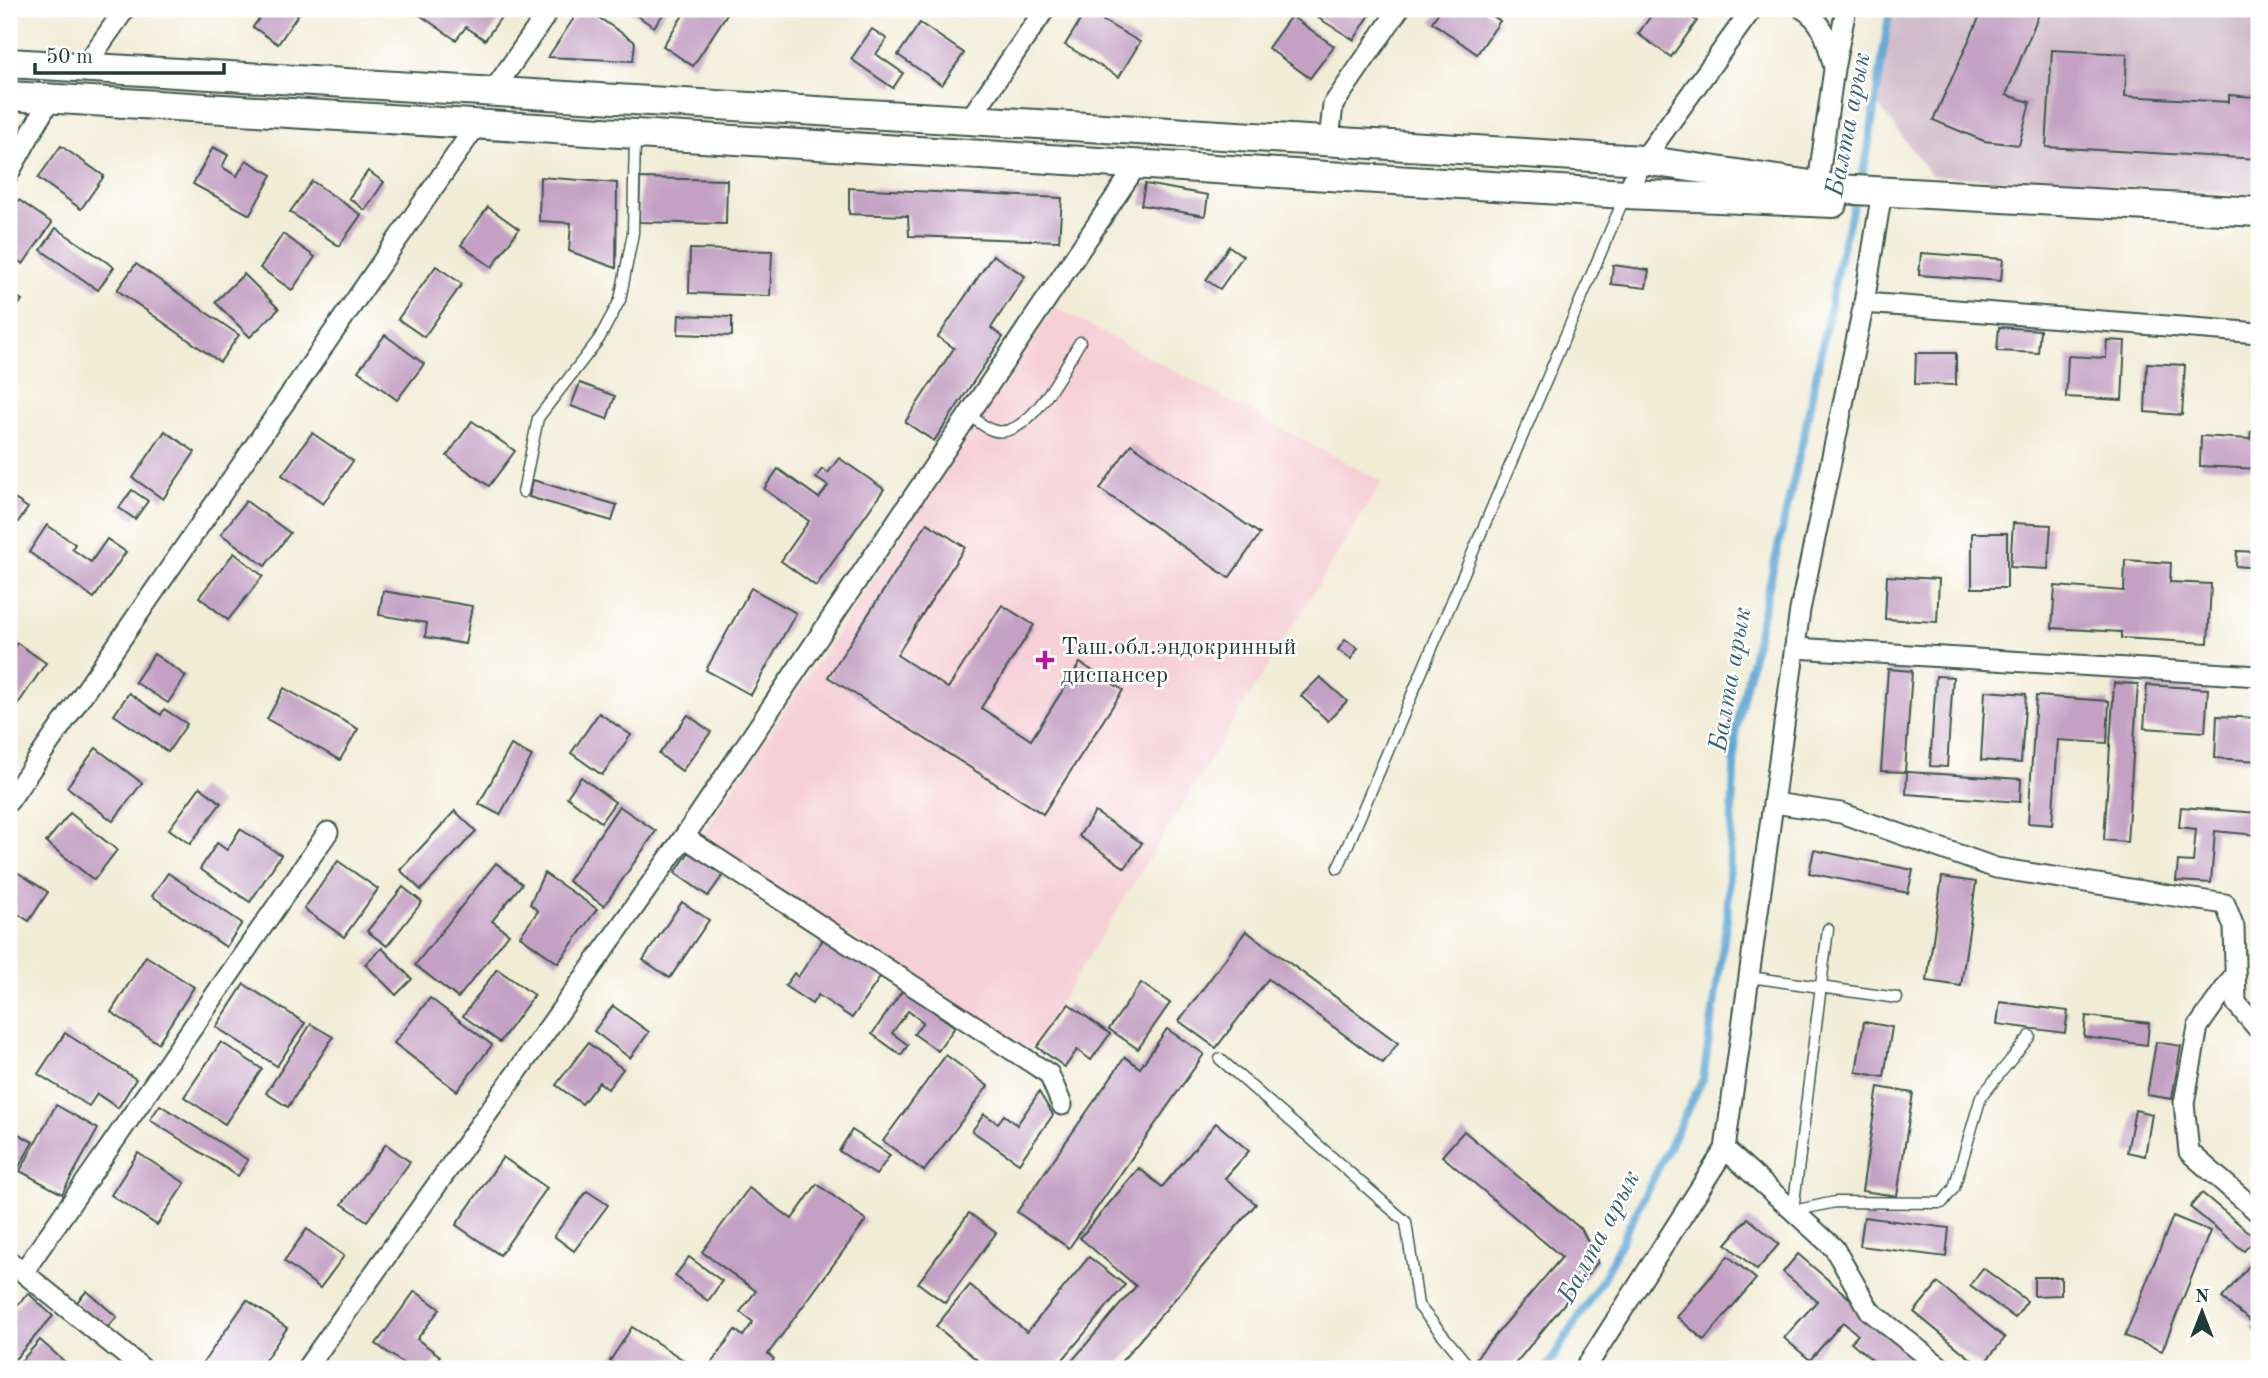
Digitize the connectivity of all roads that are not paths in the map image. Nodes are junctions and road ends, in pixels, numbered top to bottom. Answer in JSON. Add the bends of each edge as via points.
{"nodes":[{"id":1,"x":125,"y":9,"type":"edge"},
{"id":2,"x":550,"y":9,"type":"edge"},
{"id":3,"x":1045,"y":9,"type":"edge"},
{"id":4,"x":1399,"y":9,"type":"edge"},
{"id":5,"x":1752,"y":9,"type":"edge"},
{"id":6,"x":1766,"y":9,"type":"edge"},
{"id":7,"x":1803,"y":9,"type":"edge"},
{"id":8,"x":1846,"y":9,"type":"edge"},
{"id":9,"x":1737,"y":29,"type":"junction"},
{"id":10,"x":9,"y":63,"type":"edge"},
{"id":11,"x":85,"y":66,"type":"junction"},
{"id":12,"x":1834,"y":68,"type":"junction"},
{"id":13,"x":491,"y":94,"type":"junction"},
{"id":14,"x":9,"y":96,"type":"edge"},
{"id":15,"x":50,"y":99,"type":"junction"},
{"id":16,"x":969,"y":120,"type":"junction"},
{"id":17,"x":478,"y":123,"type":"junction"},
{"id":18,"x":635,"y":132,"type":"junction"},
{"id":19,"x":1329,"y":140,"type":"junction"},
{"id":20,"x":1643,"y":160,"type":"junction"},
{"id":21,"x":1139,"y":162,"type":"junction"},
{"id":22,"x":9,"y":173,"type":"edge"},
{"id":23,"x":1626,"y":194,"type":"junction"},
{"id":24,"x":1826,"y":195,"type":"junction"},
{"id":25,"x":1878,"y":197,"type":"junction"},
{"id":26,"x":2259,"y":212,"type":"edge"},
{"id":27,"x":2259,"y":228,"type":"edge"},
{"id":28,"x":1864,"y":303,"type":"junction"},
{"id":29,"x":2259,"y":333,"type":"edge"},
{"id":30,"x":1080,"y":342,"type":"dead end"},
{"id":31,"x":969,"y":415,"type":"junction"},
{"id":32,"x":523,"y":492,"type":"dead end"},
{"id":33,"x":1795,"y":648,"type":"junction"},
{"id":34,"x":2259,"y":676,"type":"edge"},
{"id":35,"x":9,"y":801,"type":"edge"},
{"id":36,"x":1774,"y":803,"type":"junction"},
{"id":37,"x":328,"y":832,"type":"dead end"},
{"id":38,"x":684,"y":837,"type":"junction"},
{"id":39,"x":1338,"y":868,"type":"dead end"},
{"id":40,"x":1828,"y":929,"type":"dead end"},
{"id":41,"x":2235,"y":974,"type":"junction"},
{"id":42,"x":1750,"y":977,"type":"junction"},
{"id":43,"x":1897,"y":998,"type":"dead end"},
{"id":44,"x":2259,"y":1030,"type":"edge"},
{"id":45,"x":2030,"y":1036,"type":"dead end"},
{"id":46,"x":1220,"y":1059,"type":"dead end"},
{"id":47,"x":1062,"y":1105,"type":"dead end"},
{"id":48,"x":1725,"y":1149,"type":"junction"},
{"id":49,"x":1793,"y":1211,"type":"junction"},
{"id":50,"x":2259,"y":1213,"type":"edge"},
{"id":51,"x":17,"y":1266,"type":"edge"},
{"id":52,"x":142,"y":1369,"type":"edge"},
{"id":53,"x":306,"y":1369,"type":"edge"},
{"id":54,"x":1471,"y":1369,"type":"edge"},
{"id":55,"x":1584,"y":1369,"type":"edge"},
{"id":56,"x":1943,"y":1369,"type":"edge"}],
"edges":[{"from":1,"to":11,"type":"street"},
{"from":2,"to":13,"type":"street"},
{"from":3,"to":16,"type":"street"},
{"from":4,"to":19,"type":"street","via":[[1333,105]]},
{"from":5,"to":9,"type":"street"},
{"from":6,"to":9,"type":"street"},
{"from":7,"to":12,"type":"street","via":[[1814,15],[1823,29]]},
{"from":8,"to":12,"type":"street"},
{"from":9,"to":20,"type":"street"},
{"from":10,"to":11,"type":"main road"},
{"from":11,"to":13,"type":"main road"},
{"from":12,"to":24,"type":"street"},
{"from":13,"to":16,"type":"main road"},
{"from":14,"to":15,"type":"main road"},
{"from":15,"to":17,"type":"main road"},
{"from":15,"to":22,"type":"street"},
{"from":16,"to":19,"type":"main road"},
{"from":17,"to":18,"type":"main road"},
{"from":17,"to":35,"type":"street"},
{"from":18,"to":21,"type":"main road"},
{"from":18,"to":32,"type":"lane","via":[[633,233],[620,300],[598,339],[538,418]]},
{"from":19,"to":20,"type":"main road"},
{"from":20,"to":23,"type":"street"},
{"from":20,"to":24,"type":"main road"},
{"from":21,"to":23,"type":"main road"},
{"from":21,"to":31,"type":"street"},
{"from":23,"to":24,"type":"main road"},
{"from":23,"to":39,"type":"lane"},
{"from":24,"to":25,"type":"main road"},
{"from":25,"to":26,"type":"main road"},
{"from":25,"to":27,"type":"main road"},
{"from":25,"to":28,"type":"street"},
{"from":28,"to":29,"type":"street"},
{"from":28,"to":33,"type":"street"},
{"from":30,"to":31,"type":"lane","via":[[1028,422],[1012,431],[993,431]]},
{"from":31,"to":38,"type":"street"},
{"from":33,"to":34,"type":"street"},
{"from":33,"to":36,"type":"street"},
{"from":36,"to":41,"type":"street","via":[[1841,813],[1996,867],[2225,904],[2234,927]]},
{"from":36,"to":42,"type":"street"},
{"from":37,"to":51,"type":"street"},
{"from":38,"to":47,"type":"street","via":[[1049,1074]]},
{"from":38,"to":53,"type":"street"},
{"from":40,"to":49,"type":"lane"},
{"from":41,"to":44,"type":"street","via":[[2236,1003]]},
{"from":41,"to":50,"type":"street","via":[[2198,1027],[2184,1103],[2187,1140],[2189,1152]]},
{"from":42,"to":43,"type":"lane"},
{"from":42,"to":48,"type":"street"},
{"from":45,"to":49,"type":"lane","via":[[1980,1097],[1954,1188],[1942,1203],[1835,1202]]},
{"from":46,"to":54,"type":"lane","via":[[1406,1222],[1418,1305]]},
{"from":48,"to":49,"type":"street"},
{"from":48,"to":55,"type":"street"},
{"from":49,"to":56,"type":"street","via":[[1834,1248],[1870,1311]]},
{"from":51,"to":52,"type":"street"}]}
